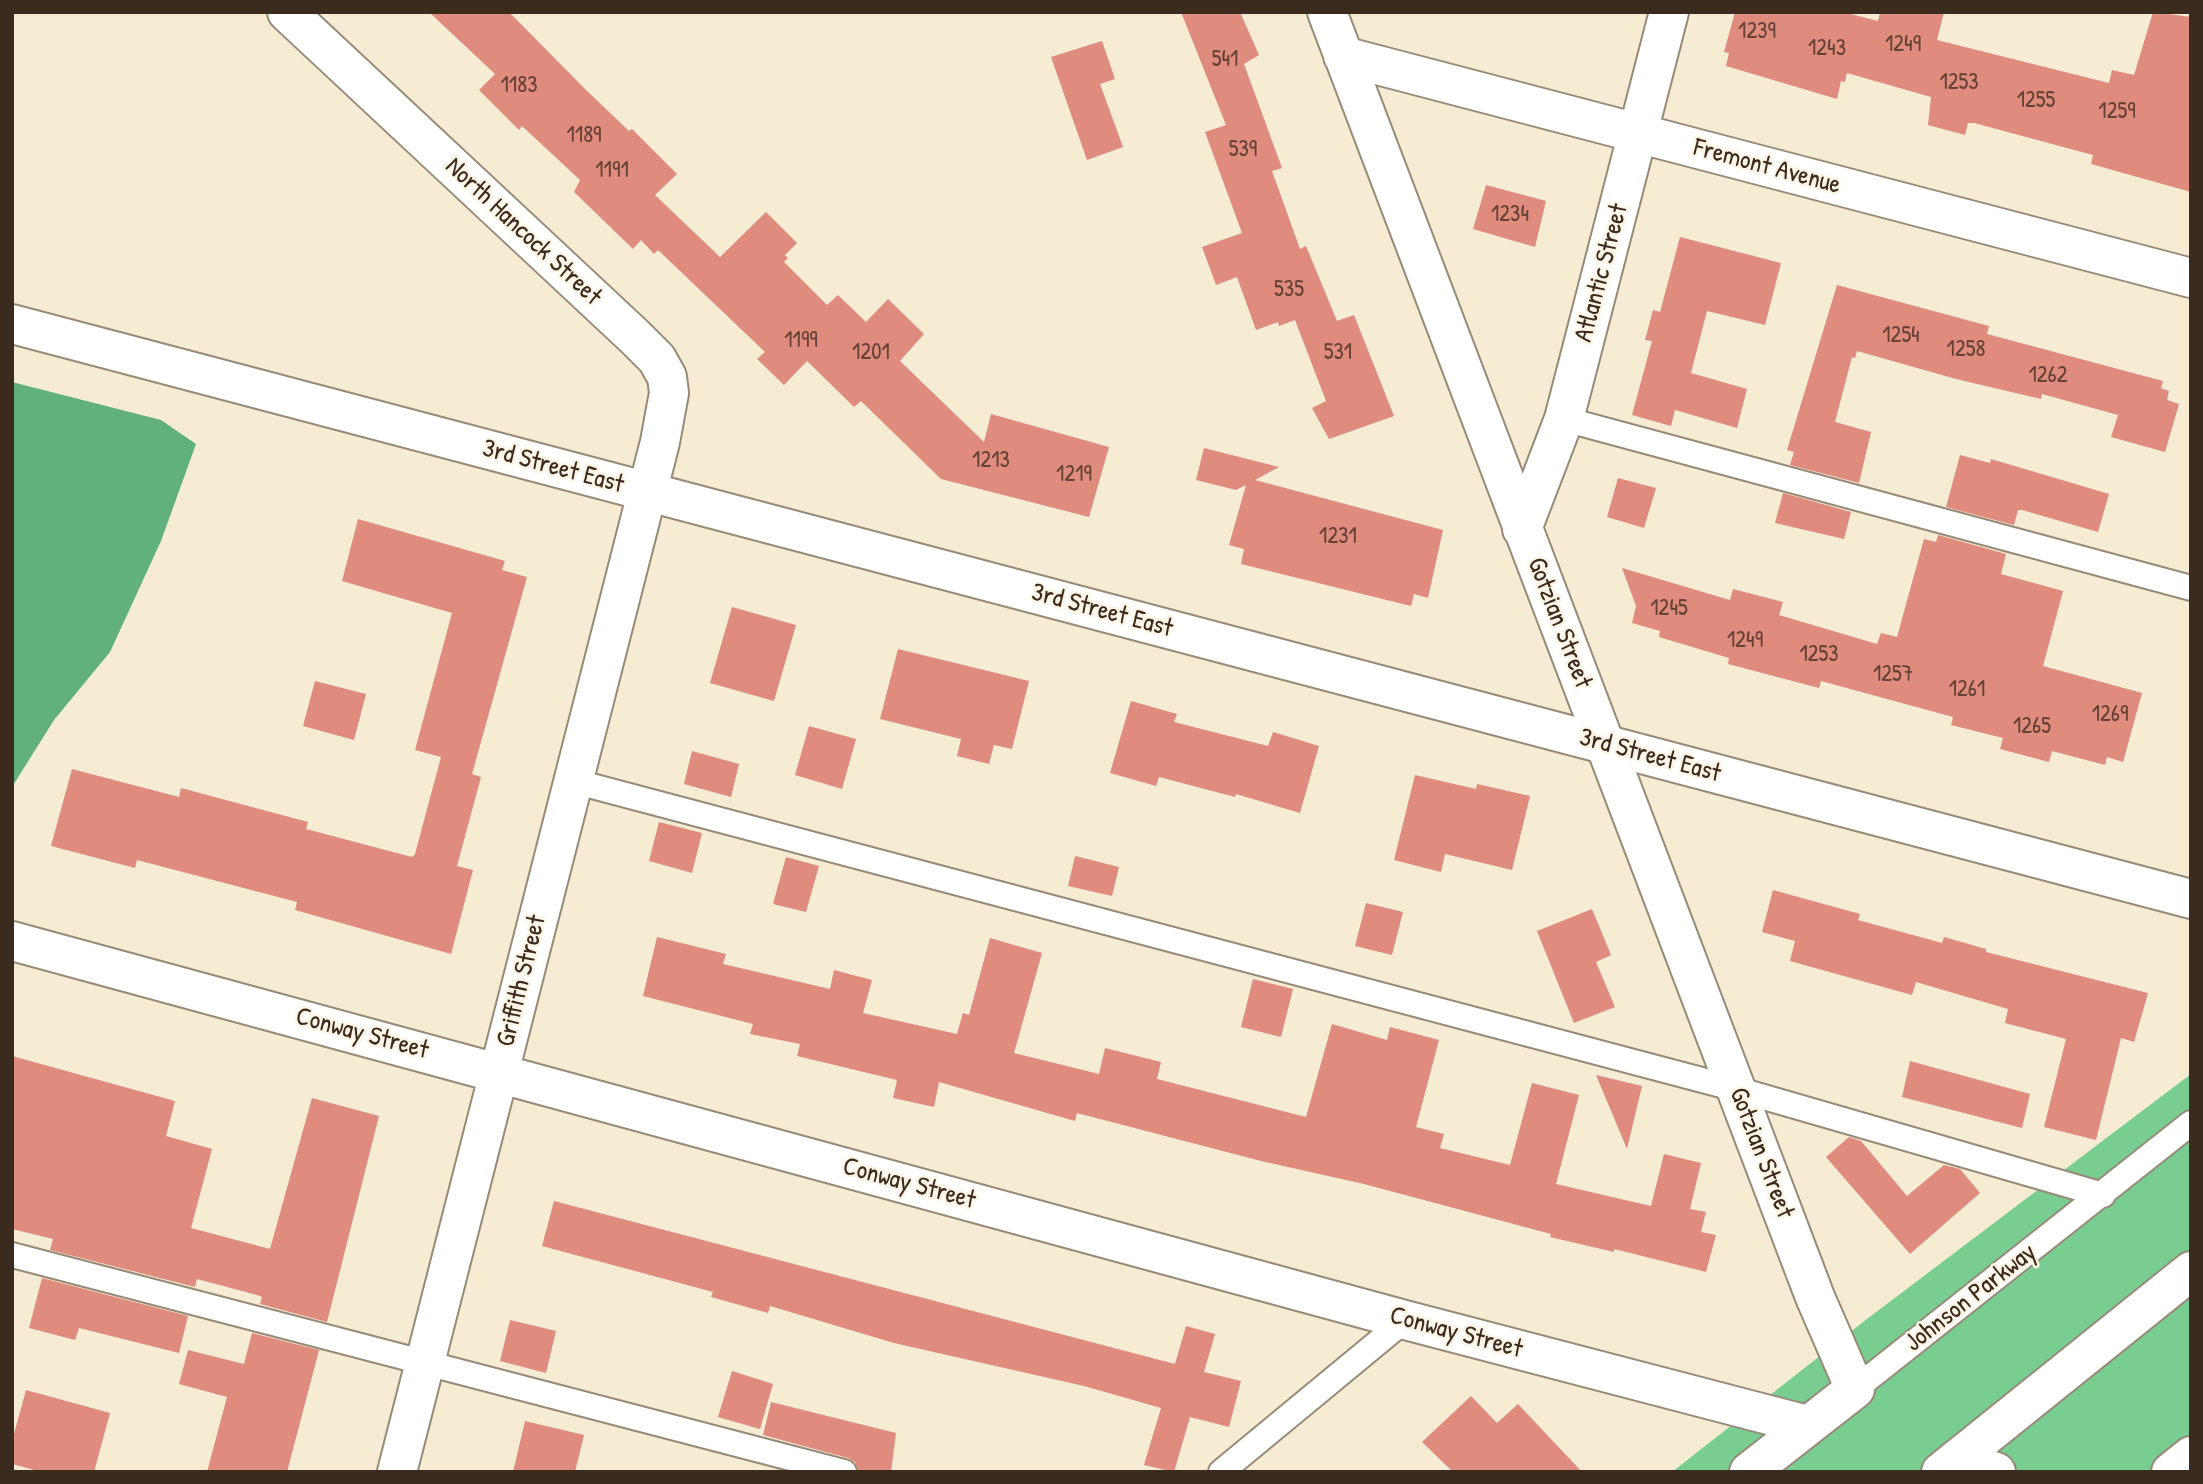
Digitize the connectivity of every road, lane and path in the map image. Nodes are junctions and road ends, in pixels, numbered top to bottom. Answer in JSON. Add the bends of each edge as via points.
{"nodes":[{"id":1,"x":287,"y":12,"type":"edge"},
{"id":2,"x":1327,"y":12,"type":"edge"},
{"id":3,"x":1669,"y":12,"type":"edge"},
{"id":4,"x":1343,"y":56,"type":"junction"},
{"id":5,"x":1638,"y":133,"type":"junction"},
{"id":6,"x":2191,"y":278,"type":"edge"},
{"id":7,"x":12,"y":324,"type":"edge"},
{"id":8,"x":1564,"y":419,"type":"junction"},
{"id":9,"x":647,"y":491,"type":"junction"},
{"id":10,"x":1522,"y":529,"type":"junction"},
{"id":11,"x":2191,"y":588,"type":"edge"},
{"id":12,"x":1606,"y":745,"type":"junction"},
{"id":13,"x":573,"y":780,"type":"junction"},
{"id":14,"x":2191,"y":899,"type":"edge"},
{"id":15,"x":12,"y":941,"type":"edge"},
{"id":16,"x":499,"y":1071,"type":"junction"},
{"id":17,"x":1736,"y":1089,"type":"junction"},
{"id":18,"x":2191,"y":1123,"type":"edge"},
{"id":19,"x":2103,"y":1195,"type":"junction"},
{"id":20,"x":12,"y":1255,"type":"edge"},
{"id":21,"x":2191,"y":1271,"type":"edge"},
{"id":22,"x":1405,"y":1320,"type":"junction"},
{"id":23,"x":424,"y":1364,"type":"junction"},
{"id":24,"x":1855,"y":1390,"type":"junction"},
{"id":25,"x":1807,"y":1425,"type":"junction"},
{"id":26,"x":2191,"y":1456,"type":"edge"},
{"id":27,"x":1948,"y":1466,"type":"edge"},
{"id":28,"x":397,"y":1472,"type":"edge"},
{"id":29,"x":844,"y":1472,"type":"edge"},
{"id":30,"x":1221,"y":1472,"type":"edge"},
{"id":31,"x":1749,"y":1472,"type":"edge"},
{"id":32,"x":1996,"y":1472,"type":"edge"},
{"id":33,"x":2171,"y":1472,"type":"edge"}],
"edges":[{"from":1,"to":9,"type":"street","name":"North Hancock Street","via":[[657,359],[669,393]]},
{"from":2,"to":4,"type":"street","name":"Gotzian Street"},
{"from":3,"to":5,"type":"street","name":"Atlantic Street"},
{"from":4,"to":5,"type":"street","name":"Fremont Avenue"},
{"from":4,"to":10,"type":"street","name":"Gotzian Street"},
{"from":5,"to":6,"type":"street","name":"Fremont Avenue"},
{"from":5,"to":8,"type":"street","name":"Atlantic Street"},
{"from":7,"to":9,"type":"street","name":"3rd Street East"},
{"from":8,"to":10,"type":"street","name":"Atlantic Street"},
{"from":8,"to":11,"type":"lane"},
{"from":9,"to":12,"type":"street","name":"3rd Street East"},
{"from":9,"to":13,"type":"street","name":"Griffith Street"},
{"from":10,"to":12,"type":"street","name":"Gotzian Street"},
{"from":12,"to":14,"type":"street","name":"3rd Street East"},
{"from":12,"to":17,"type":"street","name":"Gotzian Street"},
{"from":13,"to":16,"type":"street","name":"Griffith Street"},
{"from":13,"to":17,"type":"lane"},
{"from":15,"to":16,"type":"street","name":"Conway Street"},
{"from":16,"to":22,"type":"street","name":"Conway Street"},
{"from":16,"to":23,"type":"street","name":"Griffith Street"},
{"from":17,"to":19,"type":"lane"},
{"from":17,"to":24,"type":"street","name":"Gotzian Street"},
{"from":18,"to":19,"type":"lane","name":"Johnson Parkway"},
{"from":19,"to":24,"type":"lane","name":"Johnson Parkway"},
{"from":20,"to":23,"type":"lane"},
{"from":21,"to":27,"type":"street"},
{"from":22,"to":25,"type":"street","name":"Conway Street"},
{"from":22,"to":30,"type":"lane"},
{"from":23,"to":28,"type":"street","name":"Griffith Street"},
{"from":23,"to":29,"type":"lane"},
{"from":24,"to":25,"type":"street","name":"Johnson Parkway"},
{"from":25,"to":31,"type":"street","name":"Johnson Parkway"},
{"from":26,"to":33,"type":"street"},
{"from":27,"to":32,"type":"street"}]}
